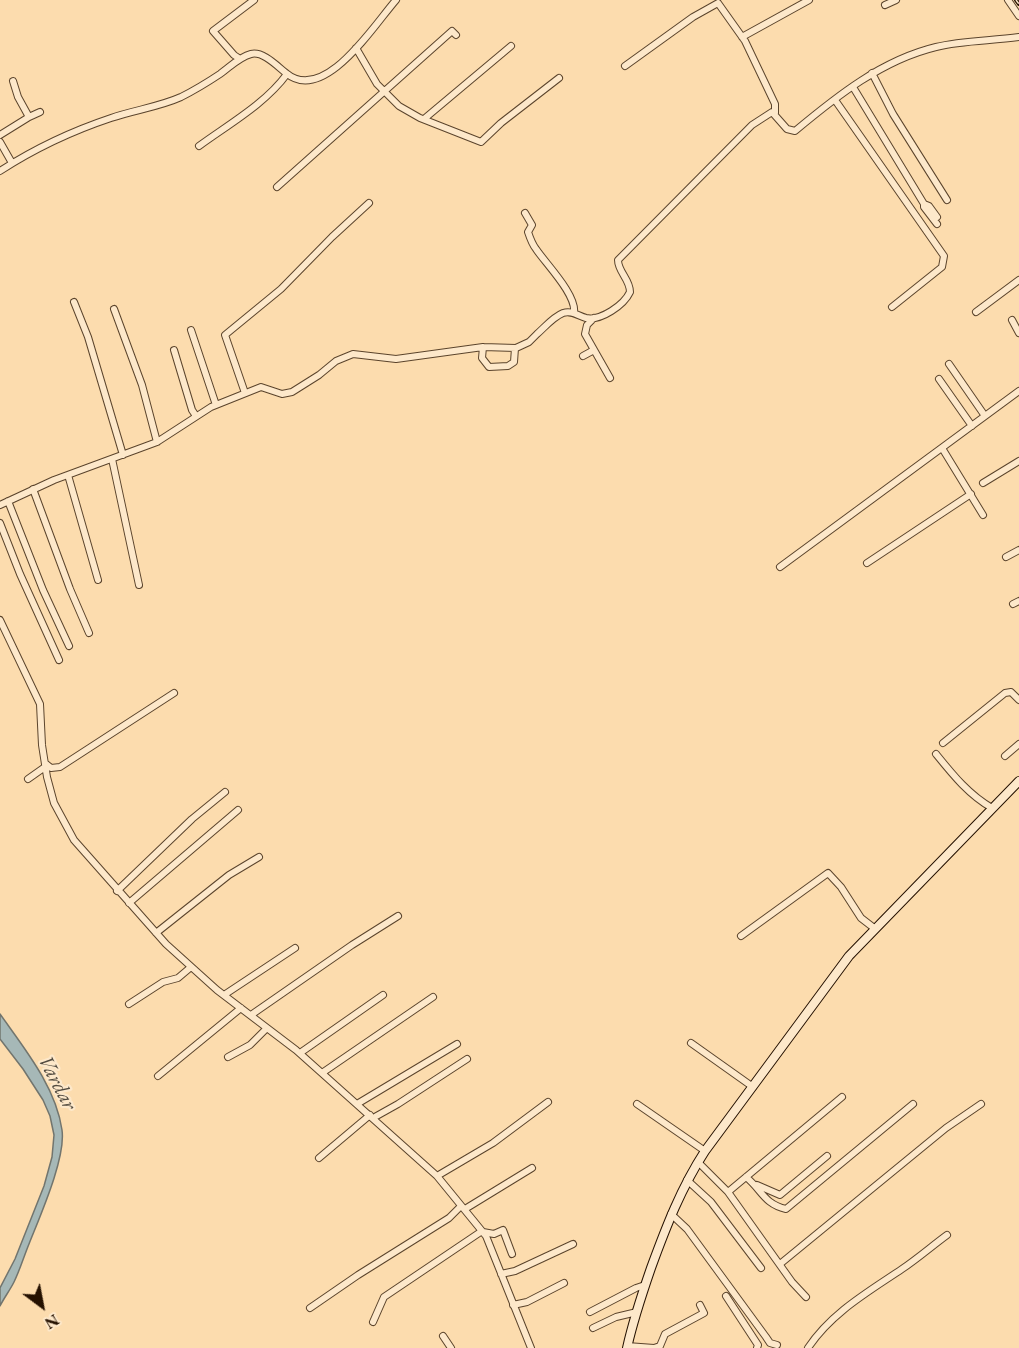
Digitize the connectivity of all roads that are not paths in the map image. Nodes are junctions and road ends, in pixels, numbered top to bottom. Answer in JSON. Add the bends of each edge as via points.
{"nodes":[{"id":1,"x":254,"y":0,"type":"edge"},
{"id":2,"x":396,"y":0,"type":"edge"},
{"id":3,"x":810,"y":0,"type":"edge"},
{"id":4,"x":896,"y":0,"type":"edge"},
{"id":5,"x":1008,"y":0,"type":"edge"},
{"id":6,"x":885,"y":5,"type":"dead end"},
{"id":7,"x":1019,"y":16,"type":"edge"},
{"id":8,"x":456,"y":35,"type":"dead end"},
{"id":9,"x":742,"y":37,"type":"junction"},
{"id":10,"x":1019,"y":37,"type":"edge"},
{"id":11,"x":511,"y":46,"type":"dead end"},
{"id":12,"x":356,"y":48,"type":"junction"},
{"id":13,"x":240,"y":59,"type":"junction"},
{"id":14,"x":625,"y":66,"type":"dead end"},
{"id":15,"x":287,"y":74,"type":"junction"},
{"id":16,"x":872,"y":74,"type":"junction"},
{"id":17,"x":559,"y":78,"type":"dead end"},
{"id":18,"x":13,"y":81,"type":"dead end"},
{"id":19,"x":853,"y":87,"type":"junction"},
{"id":20,"x":385,"y":91,"type":"junction"},
{"id":21,"x":835,"y":100,"type":"junction"},
{"id":22,"x":40,"y":112,"type":"dead end"},
{"id":23,"x":775,"y":113,"type":"junction"},
{"id":24,"x":29,"y":117,"type":"junction"},
{"id":25,"x":424,"y":119,"type":"junction"},
{"id":26,"x":0,"y":135,"type":"edge"},
{"id":27,"x":0,"y":142,"type":"edge"},
{"id":28,"x":199,"y":146,"type":"dead end"},
{"id":29,"x":12,"y":163,"type":"junction"},
{"id":30,"x":0,"y":171,"type":"edge"},
{"id":31,"x":277,"y":187,"type":"dead end"},
{"id":32,"x":947,"y":200,"type":"dead end"},
{"id":33,"x":369,"y":203,"type":"dead end"},
{"id":34,"x":525,"y":213,"type":"dead end"},
{"id":35,"x":937,"y":220,"type":"dead end"},
{"id":36,"x":1019,"y":280,"type":"edge"},
{"id":37,"x":74,"y":302,"type":"dead end"},
{"id":38,"x":892,"y":307,"type":"dead end"},
{"id":39,"x":114,"y":309,"type":"dead end"},
{"id":40,"x":976,"y":312,"type":"dead end"},
{"id":41,"x":574,"y":313,"type":"junction"},
{"id":42,"x":594,"y":318,"type":"junction"},
{"id":43,"x":1012,"y":320,"type":"dead end"},
{"id":44,"x":191,"y":330,"type":"dead end"},
{"id":45,"x":1019,"y":333,"type":"edge"},
{"id":46,"x":483,"y":347,"type":"junction"},
{"id":47,"x":515,"y":348,"type":"junction"},
{"id":48,"x":174,"y":350,"type":"dead end"},
{"id":49,"x":594,"y":350,"type":"junction"},
{"id":50,"x":583,"y":356,"type":"dead end"},
{"id":51,"x":949,"y":364,"type":"dead end"},
{"id":52,"x":610,"y":378,"type":"dead end"},
{"id":53,"x":939,"y":380,"type":"dead end"},
{"id":54,"x":1019,"y":391,"type":"edge"},
{"id":55,"x":245,"y":393,"type":"junction"},
{"id":56,"x":216,"y":405,"type":"junction"},
{"id":57,"x":196,"y":416,"type":"junction"},
{"id":58,"x":985,"y":416,"type":"junction"},
{"id":59,"x":972,"y":426,"type":"junction"},
{"id":60,"x":157,"y":442,"type":"junction"},
{"id":61,"x":942,"y":448,"type":"junction"},
{"id":62,"x":123,"y":455,"type":"junction"},
{"id":63,"x":112,"y":459,"type":"junction"},
{"id":64,"x":1019,"y":460,"type":"edge"},
{"id":65,"x":68,"y":475,"type":"junction"},
{"id":66,"x":983,"y":483,"type":"dead end"},
{"id":67,"x":33,"y":489,"type":"junction"},
{"id":68,"x":971,"y":494,"type":"junction"},
{"id":69,"x":8,"y":501,"type":"junction"},
{"id":70,"x":0,"y":505,"type":"edge"},
{"id":71,"x":983,"y":515,"type":"dead end"},
{"id":72,"x":0,"y":523,"type":"edge"},
{"id":73,"x":1019,"y":550,"type":"edge"},
{"id":74,"x":1006,"y":557,"type":"dead end"},
{"id":75,"x":867,"y":563,"type":"dead end"},
{"id":76,"x":780,"y":567,"type":"dead end"},
{"id":77,"x":98,"y":580,"type":"dead end"},
{"id":78,"x":139,"y":585,"type":"dead end"},
{"id":79,"x":0,"y":620,"type":"edge"},
{"id":80,"x":89,"y":633,"type":"dead end"},
{"id":81,"x":69,"y":646,"type":"dead end"},
{"id":82,"x":59,"y":660,"type":"dead end"},
{"id":83,"x":174,"y":693,"type":"dead end"},
{"id":84,"x":1019,"y":700,"type":"edge"},
{"id":85,"x":943,"y":743,"type":"dead end"},
{"id":86,"x":1019,"y":744,"type":"edge"},
{"id":87,"x":936,"y":754,"type":"dead end"},
{"id":88,"x":1005,"y":756,"type":"dead end"},
{"id":89,"x":45,"y":765,"type":"junction"},
{"id":90,"x":28,"y":779,"type":"dead end"},
{"id":91,"x":1019,"y":781,"type":"edge"},
{"id":92,"x":225,"y":792,"type":"dead end"},
{"id":93,"x":992,"y":808,"type":"junction"},
{"id":94,"x":238,"y":810,"type":"dead end"},
{"id":95,"x":259,"y":857,"type":"dead end"},
{"id":96,"x":117,"y":891,"type":"junction"},
{"id":97,"x":129,"y":903,"type":"junction"},
{"id":98,"x":398,"y":916,"type":"dead end"},
{"id":99,"x":874,"y":928,"type":"junction"},
{"id":100,"x":156,"y":933,"type":"junction"},
{"id":101,"x":741,"y":936,"type":"dead end"},
{"id":102,"x":295,"y":948,"type":"dead end"},
{"id":103,"x":191,"y":967,"type":"junction"},
{"id":104,"x":224,"y":995,"type":"junction"},
{"id":105,"x":383,"y":995,"type":"dead end"},
{"id":106,"x":433,"y":997,"type":"dead end"},
{"id":107,"x":129,"y":1004,"type":"dead end"},
{"id":108,"x":241,"y":1008,"type":"junction"},
{"id":109,"x":251,"y":1015,"type":"junction"},
{"id":110,"x":267,"y":1028,"type":"junction"},
{"id":111,"x":691,"y":1043,"type":"dead end"},
{"id":112,"x":457,"y":1044,"type":"dead end"},
{"id":113,"x":300,"y":1053,"type":"junction"},
{"id":114,"x":228,"y":1057,"type":"dead end"},
{"id":115,"x":467,"y":1059,"type":"dead end"},
{"id":116,"x":322,"y":1073,"type":"junction"},
{"id":117,"x":159,"y":1076,"type":"dead end"},
{"id":118,"x":753,"y":1087,"type":"junction"},
{"id":119,"x":842,"y":1097,"type":"dead end"},
{"id":120,"x":548,"y":1102,"type":"dead end"},
{"id":121,"x":357,"y":1104,"type":"junction"},
{"id":122,"x":637,"y":1104,"type":"dead end"},
{"id":123,"x":913,"y":1104,"type":"dead end"},
{"id":124,"x":981,"y":1104,"type":"dead end"},
{"id":125,"x":371,"y":1117,"type":"junction"},
{"id":126,"x":705,"y":1151,"type":"junction"},
{"id":127,"x":826,"y":1156,"type":"dead end"},
{"id":128,"x":318,"y":1158,"type":"dead end"},
{"id":129,"x":698,"y":1162,"type":"junction"},
{"id":130,"x":532,"y":1168,"type":"dead end"},
{"id":131,"x":437,"y":1176,"type":"junction"},
{"id":132,"x":746,"y":1177,"type":"junction"},
{"id":133,"x":687,"y":1180,"type":"junction"},
{"id":134,"x":755,"y":1184,"type":"junction"},
{"id":135,"x":728,"y":1192,"type":"junction"},
{"id":136,"x":463,"y":1208,"type":"junction"},
{"id":137,"x":671,"y":1214,"type":"junction"},
{"id":138,"x":483,"y":1232,"type":"junction"},
{"id":139,"x":947,"y":1235,"type":"dead end"},
{"id":140,"x":573,"y":1244,"type":"dead end"},
{"id":141,"x":512,"y":1254,"type":"dead end"},
{"id":142,"x":780,"y":1264,"type":"junction"},
{"id":143,"x":761,"y":1268,"type":"dead end"},
{"id":144,"x":501,"y":1274,"type":"junction"},
{"id":145,"x":564,"y":1283,"type":"dead end"},
{"id":146,"x":645,"y":1285,"type":"junction"},
{"id":147,"x":726,"y":1296,"type":"dead end"},
{"id":148,"x":806,"y":1297,"type":"dead end"},
{"id":149,"x":513,"y":1305,"type":"junction"},
{"id":150,"x":700,"y":1305,"type":"dead end"},
{"id":151,"x":310,"y":1308,"type":"dead end"},
{"id":152,"x":590,"y":1312,"type":"dead end"},
{"id":153,"x":637,"y":1312,"type":"junction"},
{"id":154,"x":373,"y":1322,"type":"dead end"},
{"id":155,"x":593,"y":1328,"type":"dead end"},
{"id":156,"x":443,"y":1336,"type":"dead end"},
{"id":157,"x":777,"y":1345,"type":"dead end"},
{"id":158,"x":627,"y":1347,"type":"edge"},
{"id":159,"x":451,"y":1348,"type":"edge"},
{"id":160,"x":531,"y":1348,"type":"edge"},
{"id":161,"x":757,"y":1348,"type":"edge"},
{"id":162,"x":808,"y":1348,"type":"edge"}],
"edges":[{"from":1,"to":13,"type":"street","via":[[213,31]]},
{"from":2,"to":12,"type":"street"},
{"from":3,"to":9,"type":"street"},
{"from":4,"to":6,"type":"street"},
{"from":5,"to":7,"type":"street"},
{"from":8,"to":20,"type":"street","via":[[452,30]]},
{"from":9,"to":14,"type":"street","via":[[718,3]]},
{"from":9,"to":23,"type":"street","via":[[775,105]]},
{"from":10,"to":16,"type":"street","via":[[936,47]]},
{"from":11,"to":25,"type":"street"},
{"from":12,"to":15,"type":"street","via":[[334,69],[312,81],[300,81]]},
{"from":12,"to":20,"type":"street"},
{"from":13,"to":15,"type":"street","via":[[259,54]]},
{"from":13,"to":29,"type":"street","via":[[179,98],[77,131]]},
{"from":15,"to":28,"type":"street","via":[[258,103]]},
{"from":16,"to":19,"type":"street"},
{"from":16,"to":32,"type":"street"},
{"from":17,"to":25,"type":"street","via":[[481,142]]},
{"from":18,"to":24,"type":"street"},
{"from":19,"to":21,"type":"street"},
{"from":19,"to":35,"type":"street"},
{"from":20,"to":25,"type":"street","via":[[399,106]]},
{"from":20,"to":31,"type":"street"},
{"from":21,"to":23,"type":"street","via":[[795,132]]},
{"from":21,"to":38,"type":"street","via":[[944,256],[942,267]]},
{"from":22,"to":24,"type":"street"},
{"from":23,"to":42,"type":"street","via":[[764,115],[752,125],[621,256],[618,264],[629,282],[629,296]]},
{"from":24,"to":26,"type":"street"},
{"from":27,"to":29,"type":"street"},
{"from":29,"to":30,"type":"street"},
{"from":33,"to":55,"type":"street","via":[[281,289],[225,335]]},
{"from":34,"to":41,"type":"street","via":[[532,225],[528,232],[534,248],[571,298]]},
{"from":36,"to":40,"type":"street"},
{"from":37,"to":62,"type":"street"},
{"from":39,"to":60,"type":"street","via":[[142,385]]},
{"from":41,"to":42,"type":"street"},
{"from":41,"to":47,"type":"street","via":[[561,314],[535,338]]},
{"from":42,"to":49,"type":"street","via":[[585,334]]},
{"from":43,"to":45,"type":"street"},
{"from":44,"to":56,"type":"street"},
{"from":46,"to":47,"type":"street"},
{"from":46,"to":47,"type":"street","via":[[482,358],[489,367],[514,362]]},
{"from":46,"to":55,"type":"street","via":[[396,359],[352,354],[292,392],[282,394],[264,387]]},
{"from":48,"to":57,"type":"street"},
{"from":49,"to":50,"type":"street"},
{"from":49,"to":52,"type":"street"},
{"from":51,"to":58,"type":"street"},
{"from":53,"to":59,"type":"street"},
{"from":54,"to":58,"type":"street"},
{"from":55,"to":56,"type":"street"},
{"from":56,"to":57,"type":"street"},
{"from":57,"to":60,"type":"street"},
{"from":58,"to":59,"type":"street"},
{"from":59,"to":61,"type":"street"},
{"from":60,"to":62,"type":"street"},
{"from":61,"to":68,"type":"street"},
{"from":61,"to":76,"type":"street"},
{"from":62,"to":63,"type":"street"},
{"from":63,"to":65,"type":"street"},
{"from":63,"to":78,"type":"street"},
{"from":64,"to":66,"type":"street"},
{"from":65,"to":67,"type":"street"},
{"from":65,"to":77,"type":"street"},
{"from":67,"to":69,"type":"street"},
{"from":67,"to":80,"type":"street"},
{"from":68,"to":71,"type":"street"},
{"from":68,"to":75,"type":"street"},
{"from":69,"to":70,"type":"street"},
{"from":69,"to":81,"type":"street"},
{"from":72,"to":82,"type":"street"},
{"from":73,"to":74,"type":"street"},
{"from":79,"to":89,"type":"street","via":[[40,704]]},
{"from":83,"to":89,"type":"street","via":[[60,767]]},
{"from":84,"to":85,"type":"street","via":[[1011,692],[1005,693]]},
{"from":86,"to":88,"type":"street"},
{"from":87,"to":93,"type":"street","via":[[975,797]]},
{"from":89,"to":90,"type":"street"},
{"from":89,"to":96,"type":"street","via":[[61,819]]},
{"from":91,"to":93,"type":"main road"},
{"from":92,"to":96,"type":"street"},
{"from":93,"to":99,"type":"main road"},
{"from":94,"to":97,"type":"street"},
{"from":95,"to":100,"type":"street","via":[[228,875]]},
{"from":96,"to":97,"type":"street"},
{"from":97,"to":100,"type":"street"},
{"from":98,"to":109,"type":"street"},
{"from":99,"to":101,"type":"street","via":[[861,918],[828,873]]},
{"from":99,"to":118,"type":"main road"},
{"from":100,"to":103,"type":"street"},
{"from":102,"to":104,"type":"street"},
{"from":103,"to":104,"type":"street"},
{"from":103,"to":107,"type":"street"},
{"from":104,"to":108,"type":"street"},
{"from":105,"to":113,"type":"street"},
{"from":106,"to":116,"type":"street"},
{"from":108,"to":109,"type":"street"},
{"from":108,"to":117,"type":"street"},
{"from":109,"to":110,"type":"street"},
{"from":110,"to":113,"type":"street"},
{"from":110,"to":114,"type":"street","via":[[250,1045]]},
{"from":111,"to":118,"type":"street"},
{"from":112,"to":121,"type":"street"},
{"from":113,"to":116,"type":"street"},
{"from":115,"to":125,"type":"street"},
{"from":116,"to":121,"type":"street"},
{"from":118,"to":126,"type":"main road"},
{"from":119,"to":132,"type":"street"},
{"from":120,"to":131,"type":"street","via":[[493,1143]]},
{"from":121,"to":125,"type":"street"},
{"from":122,"to":126,"type":"street"},
{"from":123,"to":134,"type":"street","via":[[786,1209],[766,1200]]},
{"from":124,"to":142,"type":"street","via":[[946,1128]]},
{"from":125,"to":128,"type":"street"},
{"from":125,"to":131,"type":"street"},
{"from":126,"to":129,"type":"main road"},
{"from":127,"to":134,"type":"street","via":[[780,1195]]},
{"from":129,"to":133,"type":"main road"},
{"from":129,"to":135,"type":"street"},
{"from":130,"to":136,"type":"street"},
{"from":131,"to":136,"type":"street"},
{"from":132,"to":134,"type":"street"},
{"from":132,"to":135,"type":"street"},
{"from":133,"to":137,"type":"main road"},
{"from":133,"to":143,"type":"street","via":[[711,1202]]},
{"from":135,"to":142,"type":"street"},
{"from":136,"to":138,"type":"street"},
{"from":136,"to":151,"type":"street"},
{"from":137,"to":146,"type":"main road"},
{"from":137,"to":157,"type":"street","via":[[687,1229],[765,1337]]},
{"from":138,"to":141,"type":"street","via":[[494,1234],[504,1230]]},
{"from":138,"to":144,"type":"street"},
{"from":138,"to":154,"type":"street","via":[[384,1297]]},
{"from":139,"to":162,"type":"street","via":[[867,1291]]},
{"from":140,"to":144,"type":"street"},
{"from":142,"to":148,"type":"street"},
{"from":144,"to":149,"type":"street"},
{"from":145,"to":149,"type":"street"},
{"from":146,"to":152,"type":"street"},
{"from":146,"to":153,"type":"main road"},
{"from":147,"to":161,"type":"street"},
{"from":149,"to":160,"type":"street"},
{"from":150,"to":158,"type":"street","via":[[704,1313],[665,1334],[660,1346]]},
{"from":153,"to":155,"type":"street"},
{"from":153,"to":158,"type":"main road"},
{"from":156,"to":159,"type":"street"}]}
